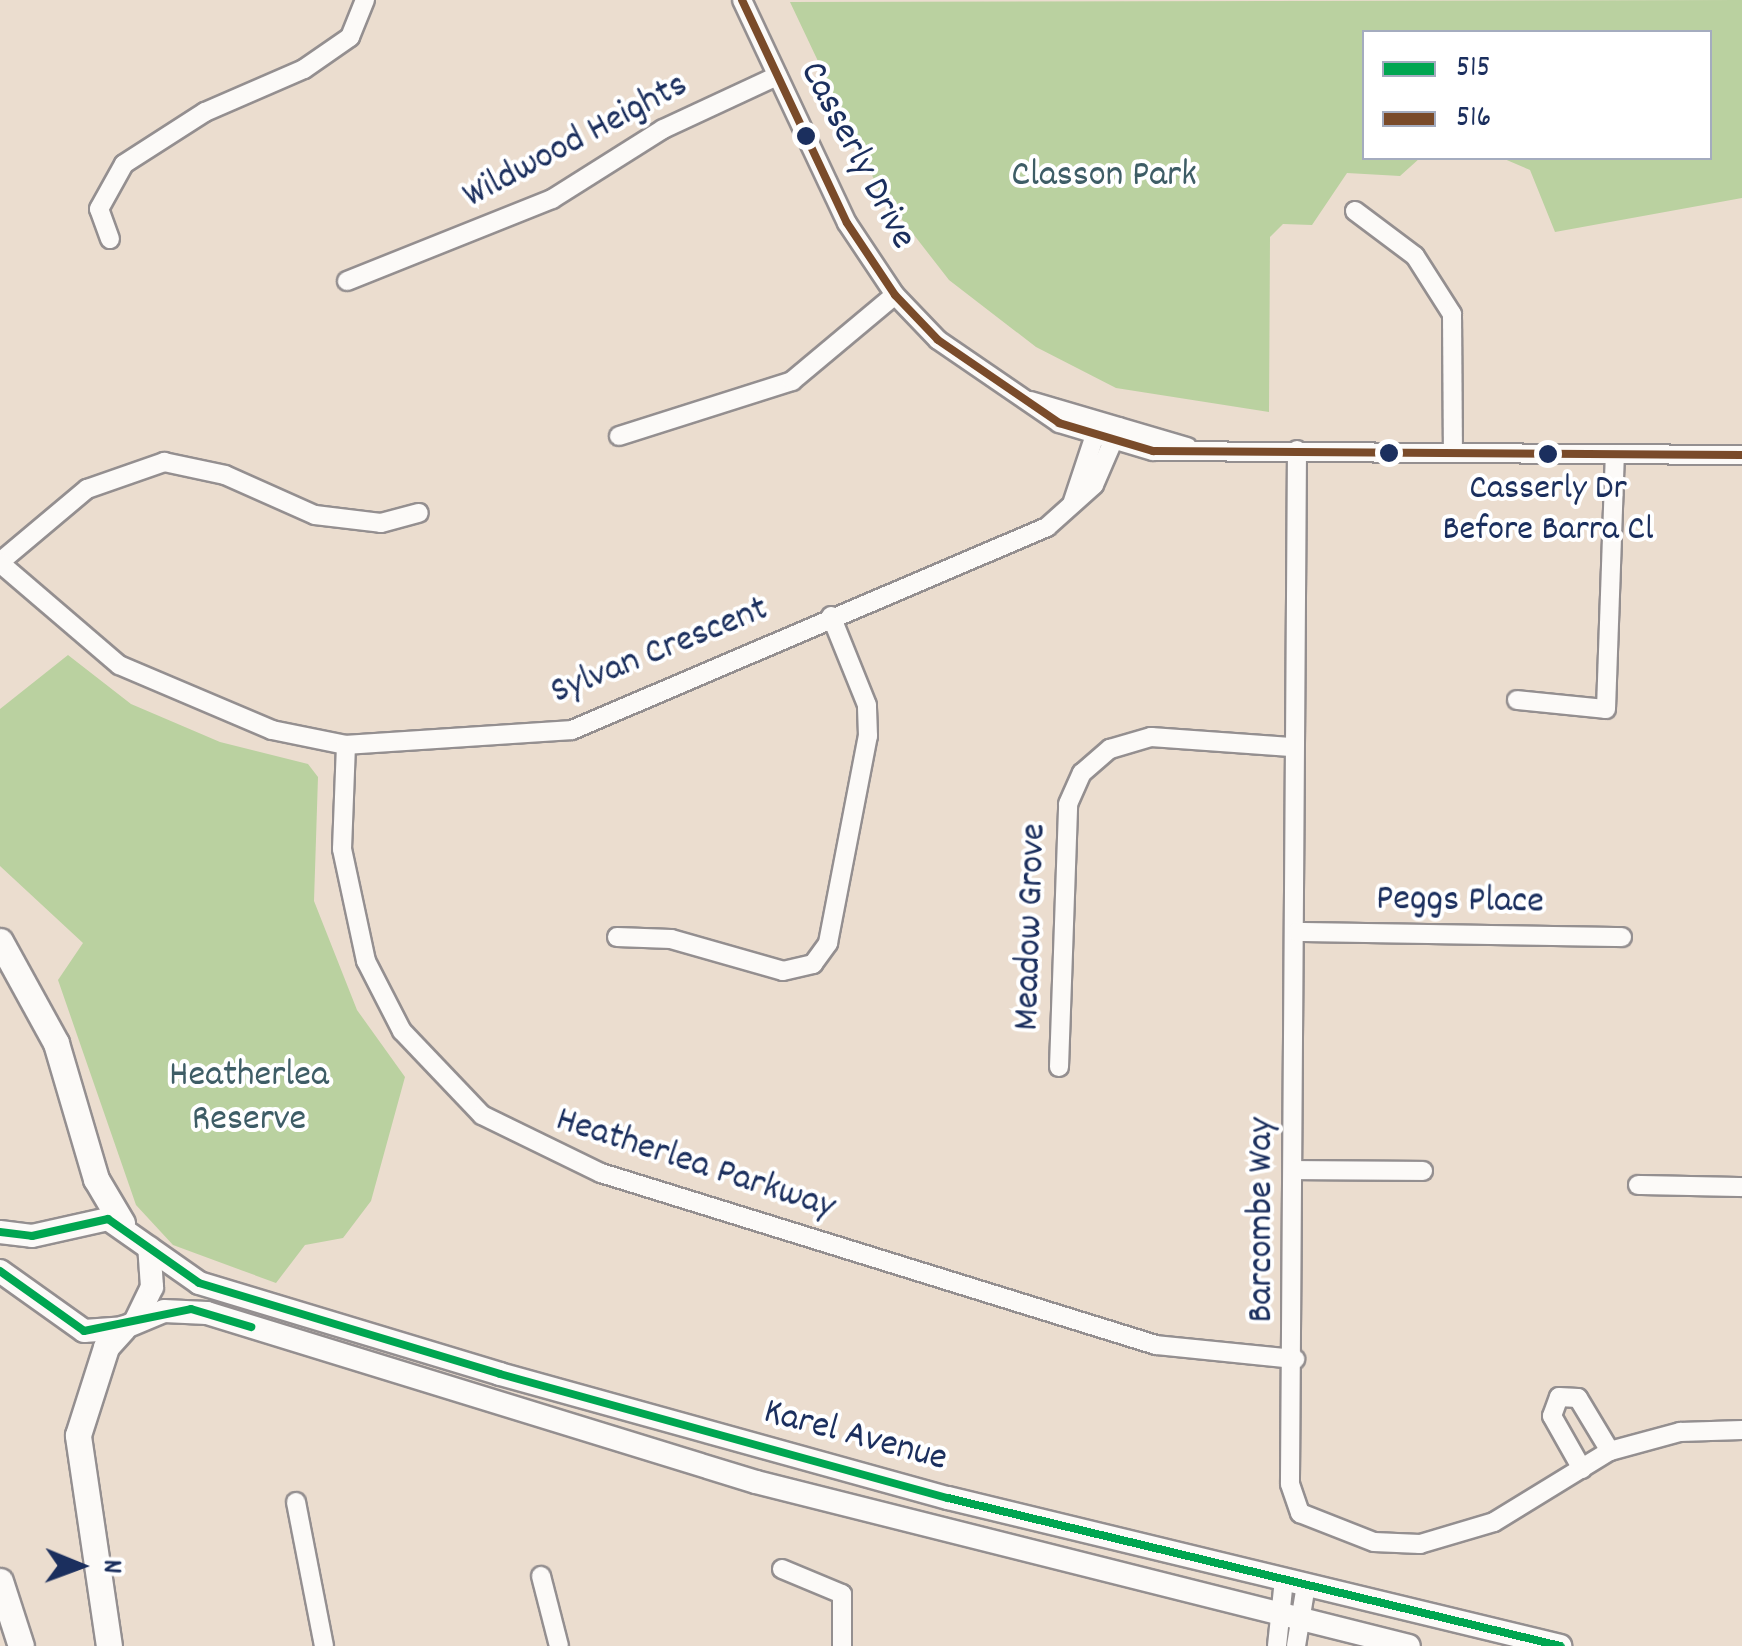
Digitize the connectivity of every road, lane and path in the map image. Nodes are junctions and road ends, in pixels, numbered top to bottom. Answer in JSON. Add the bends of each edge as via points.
{"nodes":[{"id":1,"x":365,"y":0,"type":"edge"},
{"id":2,"x":742,"y":0,"type":"edge"},
{"id":3,"x":776,"y":76,"type":"junction"},
{"id":4,"x":1355,"y":211,"type":"dead end"},
{"id":5,"x":110,"y":238,"type":"dead end"},
{"id":6,"x":347,"y":281,"type":"dead end"},
{"id":7,"x":895,"y":295,"type":"junction"},
{"id":8,"x":1098,"y":428,"type":"junction"},
{"id":9,"x":1117,"y":435,"type":"junction"},
{"id":10,"x":619,"y":436,"type":"dead end"},
{"id":11,"x":1297,"y":450,"type":"junction"},
{"id":12,"x":1453,"y":452,"type":"junction"},
{"id":13,"x":1615,"y":455,"type":"junction"},
{"id":14,"x":1742,"y":455,"type":"edge"},
{"id":15,"x":1070,"y":509,"type":"junction"},
{"id":16,"x":419,"y":514,"type":"dead end"},
{"id":17,"x":0,"y":562,"type":"edge"},
{"id":18,"x":831,"y":616,"type":"junction"},
{"id":19,"x":1517,"y":700,"type":"dead end"},
{"id":20,"x":346,"y":745,"type":"junction"},
{"id":21,"x":1292,"y":747,"type":"junction"},
{"id":22,"x":1296,"y":932,"type":"junction"},
{"id":23,"x":617,"y":937,"type":"dead end"},
{"id":24,"x":1622,"y":937,"type":"dead end"},
{"id":25,"x":0,"y":941,"type":"edge"},
{"id":26,"x":1059,"y":1068,"type":"dead end"},
{"id":27,"x":1294,"y":1170,"type":"junction"},
{"id":28,"x":1422,"y":1171,"type":"dead end"},
{"id":29,"x":1638,"y":1185,"type":"dead end"},
{"id":30,"x":1742,"y":1187,"type":"edge"},
{"id":31,"x":122,"y":1223,"type":"junction"},
{"id":32,"x":0,"y":1232,"type":"edge"},
{"id":33,"x":149,"y":1248,"type":"junction"},
{"id":34,"x":0,"y":1271,"type":"edge"},
{"id":35,"x":129,"y":1325,"type":"junction"},
{"id":36,"x":1296,"y":1358,"type":"junction"},
{"id":37,"x":1742,"y":1430,"type":"edge"},
{"id":38,"x":1610,"y":1451,"type":"junction"},
{"id":39,"x":1582,"y":1469,"type":"junction"},
{"id":40,"x":948,"y":1498,"type":"junction"},
{"id":41,"x":296,"y":1502,"type":"dead end"},
{"id":42,"x":1059,"y":1561,"type":"junction"},
{"id":43,"x":782,"y":1568,"type":"dead end"},
{"id":44,"x":541,"y":1576,"type":"dead end"},
{"id":45,"x":0,"y":1581,"type":"edge"},
{"id":46,"x":1294,"y":1582,"type":"junction"},
{"id":47,"x":1287,"y":1614,"type":"junction"},
{"id":48,"x":21,"y":1646,"type":"edge"},
{"id":49,"x":109,"y":1646,"type":"edge"},
{"id":50,"x":324,"y":1646,"type":"edge"},
{"id":51,"x":559,"y":1646,"type":"edge"},
{"id":52,"x":842,"y":1646,"type":"edge"},
{"id":53,"x":1277,"y":1646,"type":"edge"},
{"id":54,"x":1296,"y":1646,"type":"edge"},
{"id":55,"x":1410,"y":1646,"type":"edge"},
{"id":56,"x":1560,"y":1646,"type":"edge"}],
"edges":[{"from":1,"to":5,"type":"street","via":[[350,37],[304,69],[205,112],[124,164],[98,209]]},
{"from":2,"to":3,"type":"street","name":"Casserly Drive"},
{"from":3,"to":6,"type":"street","name":"Wildwood Heights","via":[[663,128],[552,199]]},
{"from":3,"to":7,"type":"street","name":"Casserly Drive","via":[[847,223]]},
{"from":4,"to":12,"type":"street","via":[[1414,256],[1452,314]]},
{"from":7,"to":8,"type":"street","name":"Casserly Drive","via":[[938,340],[1025,400]]},
{"from":7,"to":10,"type":"street","via":[[792,381]]},
{"from":8,"to":9,"type":"street","name":"Casserly Drive"},
{"from":8,"to":15,"type":"street"},
{"from":9,"to":11,"type":"street","name":"Casserly Drive","via":[[1191,449]]},
{"from":9,"to":15,"type":"street","name":"Sylvan Crescent"},
{"from":11,"to":12,"type":"street","name":"Casserly Drive"},
{"from":11,"to":21,"type":"street","name":"Barcombe Way"},
{"from":12,"to":13,"type":"street","name":"Casserly Drive"},
{"from":13,"to":14,"type":"street","name":"Casserly Drive"},
{"from":13,"to":19,"type":"street","via":[[1606,708]]},
{"from":15,"to":18,"type":"street","name":"Sylvan Crescent","via":[[1047,527]]},
{"from":16,"to":17,"type":"street","via":[[381,523],[332,518],[164,462],[87,489]]},
{"from":17,"to":20,"type":"street","name":"Sylvan Crescent","via":[[119,664],[272,730]]},
{"from":18,"to":20,"type":"street","name":"Sylvan Crescent","via":[[572,730]]},
{"from":18,"to":23,"type":"street","via":[[867,705],[868,736],[828,943],[813,964],[783,971],[672,939]]},
{"from":20,"to":36,"type":"street","name":"Heatherlea Parkway","via":[[342,850],[366,961],[402,1031],[482,1116],[601,1173],[1156,1345]]},
{"from":21,"to":22,"type":"street","name":"Barcombe Way"},
{"from":21,"to":26,"type":"street","name":"Meadow Grove","via":[[1151,737],[1110,749],[1082,773],[1068,804]]},
{"from":22,"to":24,"type":"street","name":"Peggs Place"},
{"from":22,"to":27,"type":"street","name":"Barcombe Way"},
{"from":25,"to":31,"type":"highway","via":[[56,1043],[96,1179]]},
{"from":27,"to":28,"type":"street"},
{"from":27,"to":36,"type":"street","name":"Barcombe Way"},
{"from":29,"to":30,"type":"street"},
{"from":31,"to":32,"type":"main road","via":[[95,1218],[32,1236]]},
{"from":31,"to":33,"type":"main road","name":"Karel Avenue"},
{"from":33,"to":35,"type":"main road","via":[[152,1287]]},
{"from":33,"to":40,"type":"main road","name":"Karel Avenue","via":[[199,1283]]},
{"from":34,"to":35,"type":"main road","name":"Karel Avenue","via":[[67,1323],[96,1333]]},
{"from":35,"to":42,"type":"main road","name":"Karel Avenue","via":[[164,1311],[207,1312],[666,1457]]},
{"from":35,"to":49,"type":"highway","via":[[106,1347],[78,1435]]},
{"from":36,"to":39,"type":"street","name":"Barcombe Way","via":[[1290,1484],[1315,1526],[1396,1545],[1458,1537]]},
{"from":37,"to":38,"type":"street","name":"Barcombe Way","via":[[1680,1432]]},
{"from":38,"to":39,"type":"street","name":"Barcombe Way"},
{"from":38,"to":39,"type":"street","via":[[1578,1398],[1558,1397],[1552,1416]]},
{"from":40,"to":42,"type":"main road","via":[[946,1518],[1030,1540]]},
{"from":40,"to":46,"type":"main road","name":"Karel Avenue"},
{"from":41,"to":50,"type":"street"},
{"from":42,"to":47,"type":"main road","name":"Karel Avenue"},
{"from":43,"to":52,"type":"street","via":[[842,1594]]},
{"from":44,"to":51,"type":"street"},
{"from":45,"to":48,"type":"highway"},
{"from":46,"to":47,"type":"street"},
{"from":46,"to":56,"type":"main road","name":"Karel Avenue"},
{"from":47,"to":53,"type":"street"},
{"from":47,"to":54,"type":"street"},
{"from":47,"to":55,"type":"main road","name":"Karel Avenue"}]}
